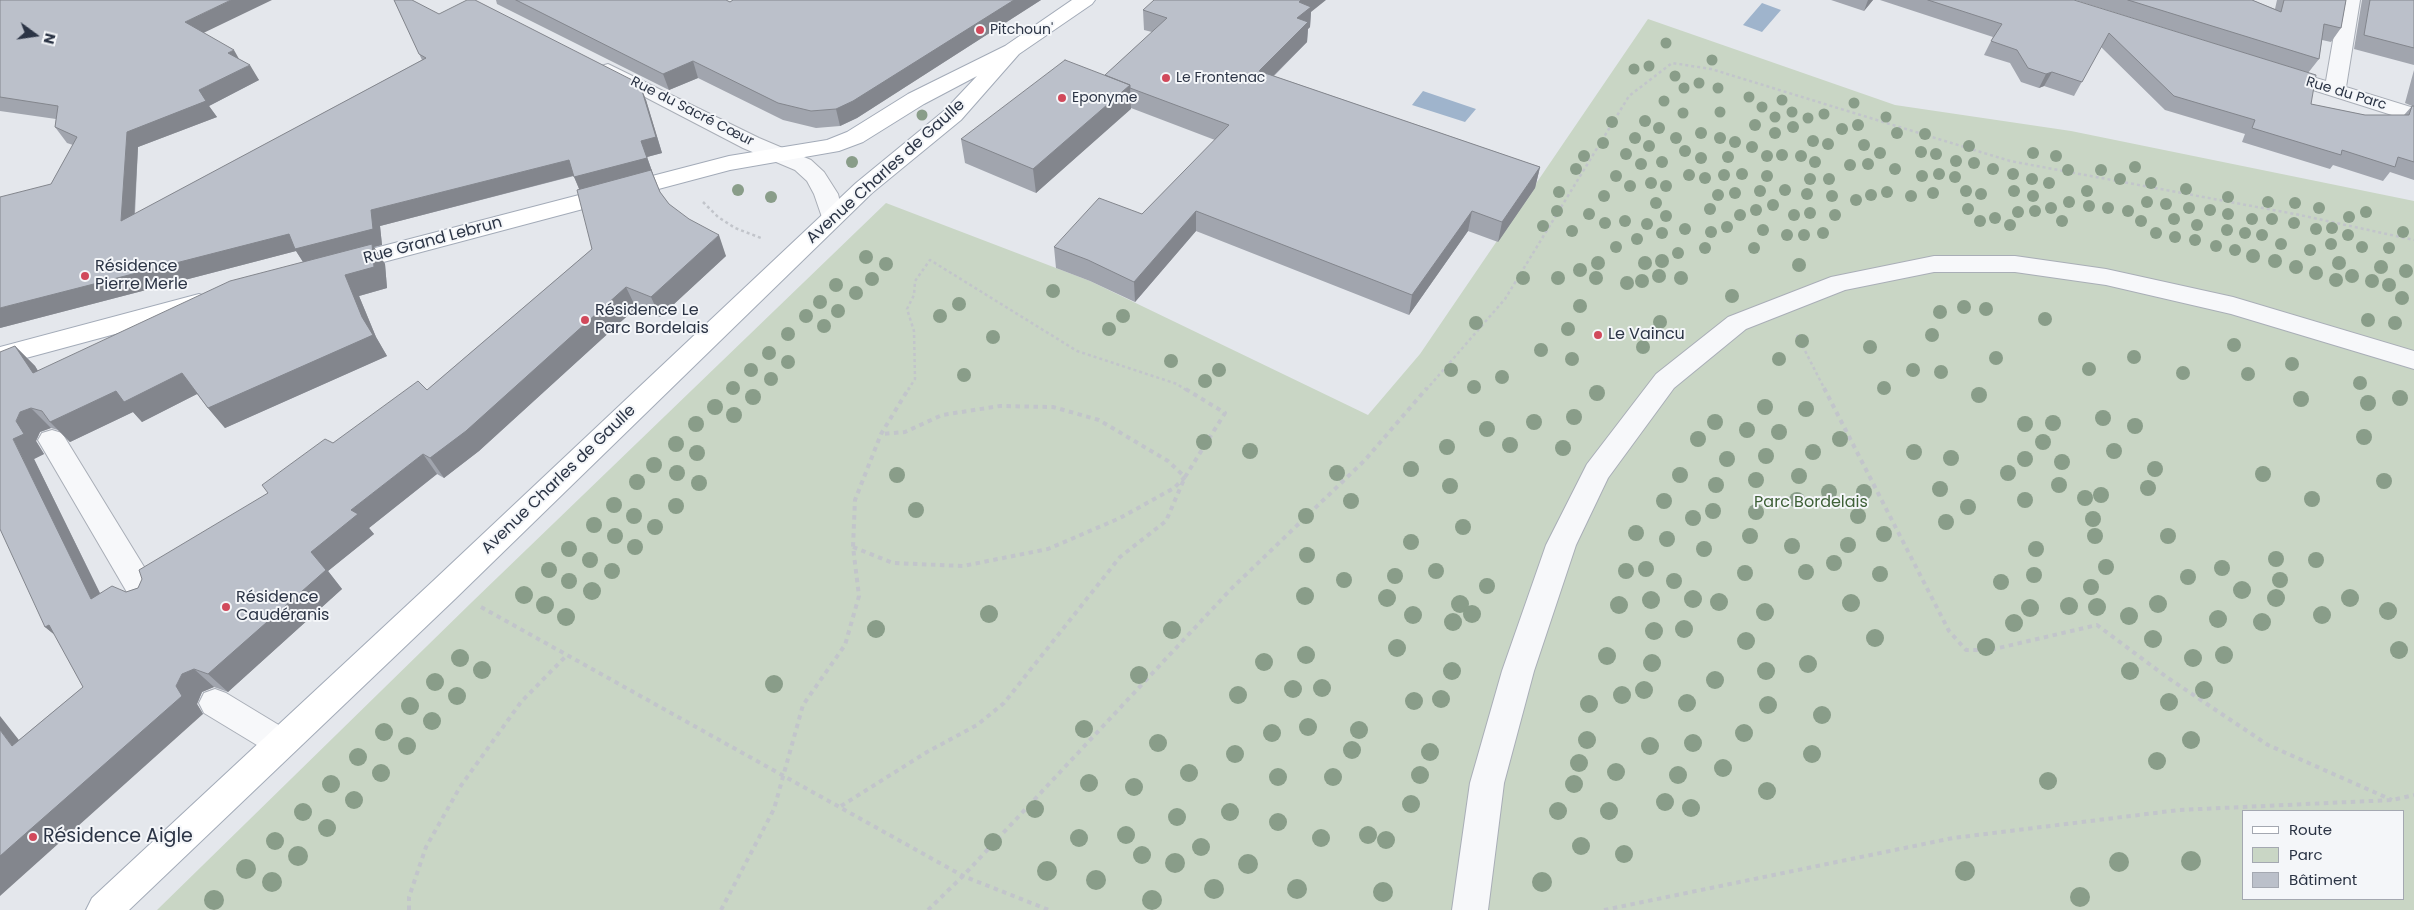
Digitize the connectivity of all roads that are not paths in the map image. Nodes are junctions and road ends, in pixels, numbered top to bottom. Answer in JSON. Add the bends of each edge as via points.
{"nodes":[{"id":1,"x":1085,"y":0,"type":"edge"},
{"id":2,"x":2350,"y":0,"type":"edge"},
{"id":3,"x":1012,"y":50,"type":"junction"},
{"id":4,"x":594,"y":62,"type":"edge"},
{"id":5,"x":2259,"y":66,"type":"edge"},
{"id":6,"x":2335,"y":90,"type":"junction"},
{"id":7,"x":2414,"y":115,"type":"edge"},
{"id":8,"x":781,"y":155,"type":"junction"},
{"id":9,"x":832,"y":218,"type":"junction"},
{"id":10,"x":316,"y":272,"type":"edge"},
{"id":11,"x":220,"y":297,"type":"edge"},
{"id":12,"x":0,"y":356,"type":"edge"},
{"id":13,"x":2414,"y":360,"type":"edge"},
{"id":14,"x":52,"y":440,"type":"edge"},
{"id":15,"x":146,"y":597,"type":"edge"},
{"id":16,"x":215,"y":703,"type":"dead end"},
{"id":17,"x":281,"y":743,"type":"junction"},
{"id":18,"x":104,"y":910,"type":"edge"},
{"id":19,"x":1470,"y":910,"type":"edge"}],
"edges":[{"from":1,"to":3,"type":"main road","name":"Avenue Charles de Gaulle"},
{"from":2,"to":6,"type":"street"},
{"from":3,"to":8,"type":"main road","name":"Avenue Charles de Gaulle","via":[[916,99],[855,137]]},
{"from":3,"to":9,"type":"main road","name":"Avenue Charles de Gaulle","via":[[953,115]]},
{"from":4,"to":8,"type":"street","name":"Rue du Sacré Cœur","via":[[751,143]]},
{"from":5,"to":6,"type":"street","name":"Rue du Parc"},
{"from":6,"to":7,"type":"street","name":"Rue du Parc"},
{"from":8,"to":9,"type":"street","name":"Rue du Sacré Cœur","via":[[803,165],[816,177],[826,194]]},
{"from":8,"to":10,"type":"main road","name":"Rue Grand Lebrun","via":[[729,163]]},
{"from":9,"to":17,"type":"main road","name":"Avenue Charles de Gaulle"},
{"from":11,"to":12,"type":"main road"},
{"from":13,"to":19,"type":"street","via":[[2233,306],[2106,277],[2015,264],[1934,264],[1840,283],[1737,323],[1665,381],[1597,472],[1561,546],[1518,671],[1487,783]]},
{"from":14,"to":15,"type":"street"},
{"from":16,"to":17,"type":"street"},
{"from":17,"to":18,"type":"main road","name":"Avenue Charles de Gaulle"}]}
